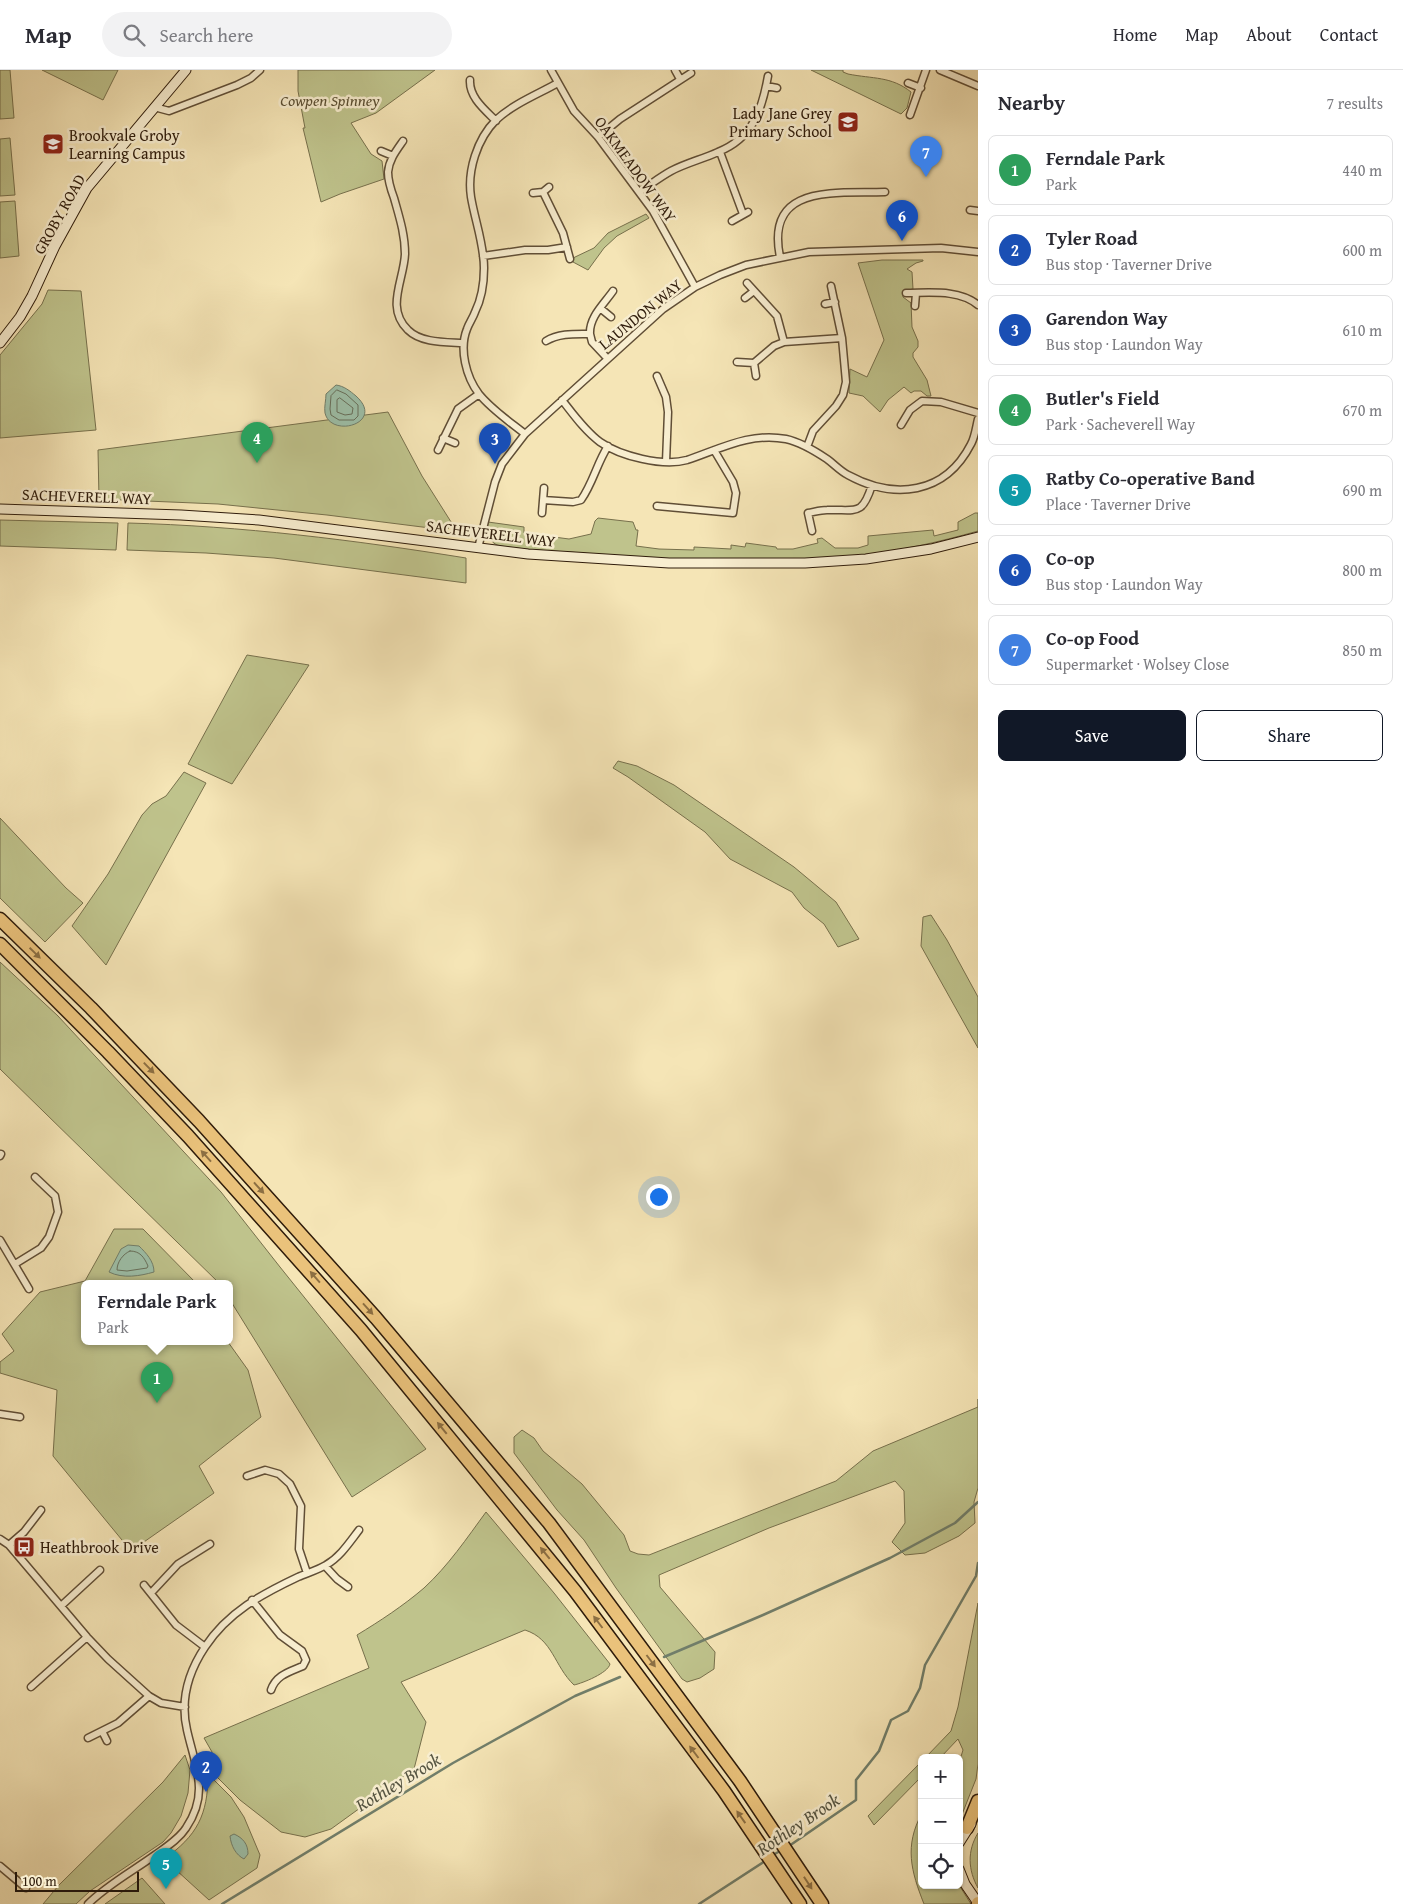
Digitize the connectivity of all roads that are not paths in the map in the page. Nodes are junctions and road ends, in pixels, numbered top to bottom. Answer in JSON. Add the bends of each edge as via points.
{"nodes":[{"id":1,"x":186,"y":70,"type":"edge"},
{"id":2,"x":260,"y":70,"type":"edge"},
{"id":3,"x":551,"y":70,"type":"edge"},
{"id":4,"x":675,"y":70,"type":"edge"},
{"id":5,"x":926,"y":70,"type":"edge"},
{"id":6,"x":940,"y":70,"type":"edge"},
{"id":7,"x":691,"y":73,"type":"dead end"},
{"id":8,"x":768,"y":76,"type":"dead end"},
{"id":9,"x":680,"y":79,"type":"junction"},
{"id":10,"x":470,"y":80,"type":"dead end"},
{"id":11,"x":558,"y":83,"type":"junction"},
{"id":12,"x":908,"y":83,"type":"dead end"},
{"id":13,"x":766,"y":86,"type":"junction"},
{"id":14,"x":978,"y":86,"type":"edge"},
{"id":15,"x":777,"y":88,"type":"dead end"},
{"id":16,"x":921,"y":88,"type":"junction"},
{"id":17,"x":470,"y":90,"type":"junction"},
{"id":18,"x":461,"y":92,"type":"dead end"},
{"id":19,"x":154,"y":107,"type":"junction"},
{"id":20,"x":910,"y":115,"type":"dead end"},
{"id":21,"x":496,"y":121,"type":"junction"},
{"id":22,"x":598,"y":138,"type":"junction"},
{"id":23,"x":403,"y":141,"type":"dead end"},
{"id":24,"x":381,"y":151,"type":"dead end"},
{"id":25,"x":720,"y":152,"type":"junction"},
{"id":26,"x":393,"y":156,"type":"junction"},
{"id":27,"x":549,"y":187,"type":"dead end"},
{"id":28,"x":542,"y":192,"type":"junction"},
{"id":29,"x":639,"y":192,"type":"junction"},
{"id":30,"x":885,"y":192,"type":"dead end"},
{"id":31,"x":534,"y":193,"type":"dead end"},
{"id":32,"x":970,"y":210,"type":"dead end"},
{"id":33,"x":978,"y":211,"type":"edge"},
{"id":34,"x":732,"y":220,"type":"dead end"},
{"id":35,"x":567,"y":246,"type":"junction"},
{"id":36,"x":978,"y":252,"type":"edge"},
{"id":37,"x":483,"y":256,"type":"junction"},
{"id":38,"x":780,"y":257,"type":"junction"},
{"id":39,"x":570,"y":259,"type":"dead end"},
{"id":40,"x":747,"y":283,"type":"dead end"},
{"id":41,"x":831,"y":286,"type":"dead end"},
{"id":42,"x":695,"y":287,"type":"junction"},
{"id":43,"x":613,"y":290,"type":"dead end"},
{"id":44,"x":754,"y":291,"type":"junction"},
{"id":45,"x":906,"y":293,"type":"dead end"},
{"id":46,"x":916,"y":293,"type":"junction"},
{"id":47,"x":745,"y":298,"type":"dead end"},
{"id":48,"x":835,"y":302,"type":"junction"},
{"id":49,"x":825,"y":304,"type":"dead end"},
{"id":50,"x":978,"y":305,"type":"edge"},
{"id":51,"x":915,"y":306,"type":"dead end"},
{"id":52,"x":600,"y":308,"type":"junction"},
{"id":53,"x":611,"y":317,"type":"dead end"},
{"id":54,"x":590,"y":334,"type":"junction"},
{"id":55,"x":842,"y":338,"type":"junction"},
{"id":56,"x":546,"y":340,"type":"dead end"},
{"id":57,"x":784,"y":342,"type":"junction"},
{"id":58,"x":0,"y":343,"type":"edge"},
{"id":59,"x":463,"y":343,"type":"junction"},
{"id":60,"x":607,"y":358,"type":"junction"},
{"id":61,"x":737,"y":362,"type":"dead end"},
{"id":62,"x":754,"y":362,"type":"junction"},
{"id":63,"x":657,"y":376,"type":"dead end"},
{"id":64,"x":756,"y":376,"type":"dead end"},
{"id":65,"x":479,"y":394,"type":"junction"},
{"id":66,"x":675,"y":396,"type":"dead end"},
{"id":67,"x":666,"y":397,"type":"junction"},
{"id":68,"x":562,"y":400,"type":"junction"},
{"id":69,"x":978,"y":412,"type":"edge"},
{"id":70,"x":978,"y":419,"type":"edge"},
{"id":71,"x":901,"y":425,"type":"dead end"},
{"id":72,"x":525,"y":434,"type":"junction"},
{"id":73,"x":443,"y":438,"type":"junction"},
{"id":74,"x":455,"y":443,"type":"dead end"},
{"id":75,"x":975,"y":444,"type":"edge"},
{"id":76,"x":608,"y":446,"type":"junction"},
{"id":77,"x":807,"y":447,"type":"junction"},
{"id":78,"x":438,"y":450,"type":"dead end"},
{"id":79,"x":714,"y":450,"type":"junction"},
{"id":80,"x":666,"y":462,"type":"junction"},
{"id":81,"x":872,"y":485,"type":"junction"},
{"id":82,"x":544,"y":488,"type":"dead end"},
{"id":83,"x":543,"y":500,"type":"junction"},
{"id":84,"x":657,"y":506,"type":"dead end"},
{"id":85,"x":0,"y":508,"type":"edge"},
{"id":86,"x":542,"y":513,"type":"dead end"},
{"id":87,"x":812,"y":531,"type":"dead end"},
{"id":88,"x":978,"y":537,"type":"edge"},
{"id":89,"x":478,"y":548,"type":"junction"},
{"id":90,"x":0,"y":919,"type":"edge"},
{"id":91,"x":0,"y":944,"type":"edge"},
{"id":92,"x":35,"y":1177,"type":"dead end"},
{"id":93,"x":0,"y":1240,"type":"edge"},
{"id":94,"x":15,"y":1264,"type":"junction"},
{"id":95,"x":29,"y":1289,"type":"dead end"},
{"id":96,"x":0,"y":1414,"type":"edge"},
{"id":97,"x":20,"y":1417,"type":"dead end"},
{"id":98,"x":247,"y":1476,"type":"dead end"},
{"id":99,"x":42,"y":1510,"type":"dead end"},
{"id":100,"x":359,"y":1530,"type":"dead end"},
{"id":101,"x":0,"y":1539,"type":"edge"},
{"id":102,"x":210,"y":1544,"type":"dead end"},
{"id":103,"x":9,"y":1545,"type":"junction"},
{"id":104,"x":325,"y":1566,"type":"junction"},
{"id":105,"x":100,"y":1570,"type":"dead end"},
{"id":106,"x":307,"y":1573,"type":"junction"},
{"id":107,"x":144,"y":1585,"type":"dead end"},
{"id":108,"x":348,"y":1586,"type":"dead end"},
{"id":109,"x":151,"y":1593,"type":"junction"},
{"id":110,"x":252,"y":1600,"type":"junction"},
{"id":111,"x":61,"y":1606,"type":"junction"},
{"id":112,"x":87,"y":1637,"type":"junction"},
{"id":113,"x":205,"y":1647,"type":"junction"},
{"id":114,"x":31,"y":1687,"type":"dead end"},
{"id":115,"x":271,"y":1690,"type":"dead end"},
{"id":116,"x":149,"y":1696,"type":"junction"},
{"id":117,"x":185,"y":1707,"type":"junction"},
{"id":118,"x":102,"y":1731,"type":"junction"},
{"id":119,"x":88,"y":1738,"type":"dead end"},
{"id":120,"x":107,"y":1740,"type":"dead end"},
{"id":121,"x":978,"y":1801,"type":"edge"},
{"id":122,"x":978,"y":1816,"type":"edge"},
{"id":123,"x":967,"y":1828,"type":"junction"},
{"id":124,"x":963,"y":1836,"type":"edge"},
{"id":125,"x":0,"y":1866,"type":"edge"},
{"id":126,"x":963,"y":1881,"type":"edge"},
{"id":127,"x":26,"y":1888,"type":"dead end"},
{"id":128,"x":978,"y":1903,"type":"edge"},
{"id":129,"x":88,"y":1904,"type":"edge"},
{"id":130,"x":800,"y":1904,"type":"edge"},
{"id":131,"x":822,"y":1904,"type":"edge"}],
"edges":[{"from":1,"to":19,"type":"street","name":"GROBY ROAD"},
{"from":2,"to":19,"type":"street","via":[[237,85],[169,111]]},
{"from":3,"to":11,"type":"street","name":"OAKMEADOW WAY"},
{"from":4,"to":9,"type":"street"},
{"from":5,"to":16,"type":"street"},
{"from":6,"to":14,"type":"street"},
{"from":7,"to":9,"type":"street"},
{"from":8,"to":13,"type":"street"},
{"from":9,"to":22,"type":"street","via":[[620,119]]},
{"from":10,"to":17,"type":"street"},
{"from":11,"to":21,"type":"street"},
{"from":11,"to":22,"type":"street","name":"OAKMEADOW WAY","via":[[574,111]]},
{"from":12,"to":16,"type":"street"},
{"from":13,"to":15,"type":"street"},
{"from":13,"to":25,"type":"street","via":[[755,121],[737,142]]},
{"from":16,"to":20,"type":"street"},
{"from":17,"to":18,"type":"street"},
{"from":17,"to":21,"type":"street"},
{"from":19,"to":58,"type":"street","name":"GROBY ROAD","via":[[87,188],[32,296]]},
{"from":21,"to":37,"type":"street","via":[[482,139],[470,180]]},
{"from":22,"to":29,"type":"street","name":"OAKMEADOW WAY"},
{"from":23,"to":26,"type":"street"},
{"from":24,"to":26,"type":"street"},
{"from":25,"to":29,"type":"street","via":[[671,171]]},
{"from":25,"to":34,"type":"street","via":[[746,213]]},
{"from":26,"to":59,"type":"street","via":[[388,172],[389,183],[405,243],[396,312],[408,330],[417,336]]},
{"from":27,"to":28,"type":"street"},
{"from":28,"to":31,"type":"street"},
{"from":28,"to":35,"type":"street","via":[[564,233]]},
{"from":29,"to":42,"type":"street","name":"OAKMEADOW WAY"},
{"from":30,"to":38,"type":"street","via":[[832,194],[794,202],[780,223],[777,242]]},
{"from":32,"to":33,"type":"street"},
{"from":35,"to":37,"type":"street"},
{"from":35,"to":39,"type":"street"},
{"from":36,"to":38,"type":"street","name":"LAUNDON WAY","via":[[941,248],[809,252]]},
{"from":37,"to":59,"type":"street","via":[[483,291]]},
{"from":38,"to":42,"type":"street","name":"LAUNDON WAY","via":[[746,265]]},
{"from":40,"to":44,"type":"street"},
{"from":41,"to":48,"type":"street"},
{"from":42,"to":60,"type":"street","name":"LAUNDON WAY","via":[[663,309]]},
{"from":43,"to":52,"type":"street"},
{"from":44,"to":47,"type":"street"},
{"from":44,"to":57,"type":"street","via":[[777,316]]},
{"from":45,"to":46,"type":"street"},
{"from":46,"to":50,"type":"street","via":[[961,295]]},
{"from":46,"to":51,"type":"street"},
{"from":48,"to":49,"type":"street"},
{"from":48,"to":55,"type":"street"},
{"from":52,"to":53,"type":"street"},
{"from":52,"to":54,"type":"street","via":[[590,325]]},
{"from":54,"to":56,"type":"street","via":[[564,335]]},
{"from":54,"to":60,"type":"street","via":[[592,342]]},
{"from":55,"to":57,"type":"street"},
{"from":55,"to":77,"type":"street","via":[[846,382],[843,395],[814,431]]},
{"from":57,"to":62,"type":"street"},
{"from":59,"to":65,"type":"street","via":[[469,375]]},
{"from":60,"to":68,"type":"street","name":"LAUNDON WAY"},
{"from":61,"to":62,"type":"street"},
{"from":62,"to":64,"type":"street"},
{"from":63,"to":67,"type":"street"},
{"from":65,"to":72,"type":"street"},
{"from":65,"to":73,"type":"street","via":[[458,408]]},
{"from":66,"to":67,"type":"street"},
{"from":67,"to":80,"type":"street"},
{"from":68,"to":72,"type":"street","name":"LAUNDON WAY"},
{"from":68,"to":76,"type":"street","via":[[599,442]]},
{"from":69,"to":71,"type":"street","via":[[941,402],[922,401],[910,410]]},
{"from":70,"to":75,"type":"street"},
{"from":72,"to":89,"type":"street","name":"LAUNDON WAY","via":[[502,464],[488,502]]},
{"from":73,"to":74,"type":"street"},
{"from":73,"to":78,"type":"street"},
{"from":75,"to":81,"type":"street","via":[[954,469],[926,486],[902,490]]},
{"from":76,"to":80,"type":"street","via":[[629,455]]},
{"from":76,"to":83,"type":"street","via":[[581,500]]},
{"from":77,"to":79,"type":"street","via":[[786,439],[750,438]]},
{"from":77,"to":81,"type":"street","via":[[846,474]]},
{"from":79,"to":80,"type":"street","via":[[685,460]]},
{"from":79,"to":84,"type":"street","via":[[733,482],[736,493],[733,513]]},
{"from":81,"to":87,"type":"street","via":[[867,501],[858,509],[826,509],[808,513]]},
{"from":82,"to":83,"type":"street"},
{"from":83,"to":86,"type":"street"},
{"from":85,"to":89,"type":"street","name":"SACHEVERELL WAY","via":[[259,520]]},
{"from":88,"to":89,"type":"street","name":"SACHEVERELL WAY","via":[[898,555],[805,563],[669,563]]},
{"from":90,"to":131,"type":"highway","one_way":true,"via":[[92,1008],[199,1121],[376,1318],[549,1523],[740,1781]]},
{"from":130,"to":91,"type":"highway","one_way":true,"via":[[724,1791],[579,1596],[361,1330],[276,1233],[114,1059]]},
{"from":92,"to":94,"type":"street","via":[[55,1196],[58,1212],[49,1237],[40,1248]]},
{"from":93,"to":94,"type":"street"},
{"from":94,"to":95,"type":"street"},
{"from":96,"to":97,"type":"street"},
{"from":98,"to":106,"type":"street","via":[[265,1470],[280,1474],[290,1484],[301,1506],[299,1549]]},
{"from":99,"to":103,"type":"street"},
{"from":100,"to":104,"type":"street","via":[[340,1556]]},
{"from":101,"to":103,"type":"street"},
{"from":102,"to":109,"type":"street","via":[[178,1564]]},
{"from":103,"to":111,"type":"street"},
{"from":104,"to":106,"type":"street"},
{"from":104,"to":108,"type":"street"},
{"from":105,"to":111,"type":"street"},
{"from":106,"to":110,"type":"street"},
{"from":107,"to":109,"type":"street"},
{"from":109,"to":113,"type":"street","via":[[176,1625]]},
{"from":110,"to":113,"type":"street","via":[[226,1622]]},
{"from":110,"to":115,"type":"street","via":[[280,1635],[302,1651],[306,1660],[303,1666],[274,1680]]},
{"from":111,"to":112,"type":"street"},
{"from":112,"to":114,"type":"street"},
{"from":112,"to":116,"type":"street"},
{"from":113,"to":117,"type":"street","via":[[189,1680]]},
{"from":116,"to":117,"type":"street","via":[[161,1703]]},
{"from":116,"to":118,"type":"street","via":[[118,1723]]},
{"from":117,"to":129,"type":"street","via":[[200,1781],[191,1820],[176,1839]]},
{"from":118,"to":119,"type":"street"},
{"from":118,"to":120,"type":"street"},
{"from":121,"to":123,"type":"highway"},
{"from":122,"to":123,"type":"street"},
{"from":123,"to":124,"type":"street"},
{"from":125,"to":127,"type":"street"},
{"from":126,"to":128,"type":"street"}]}
